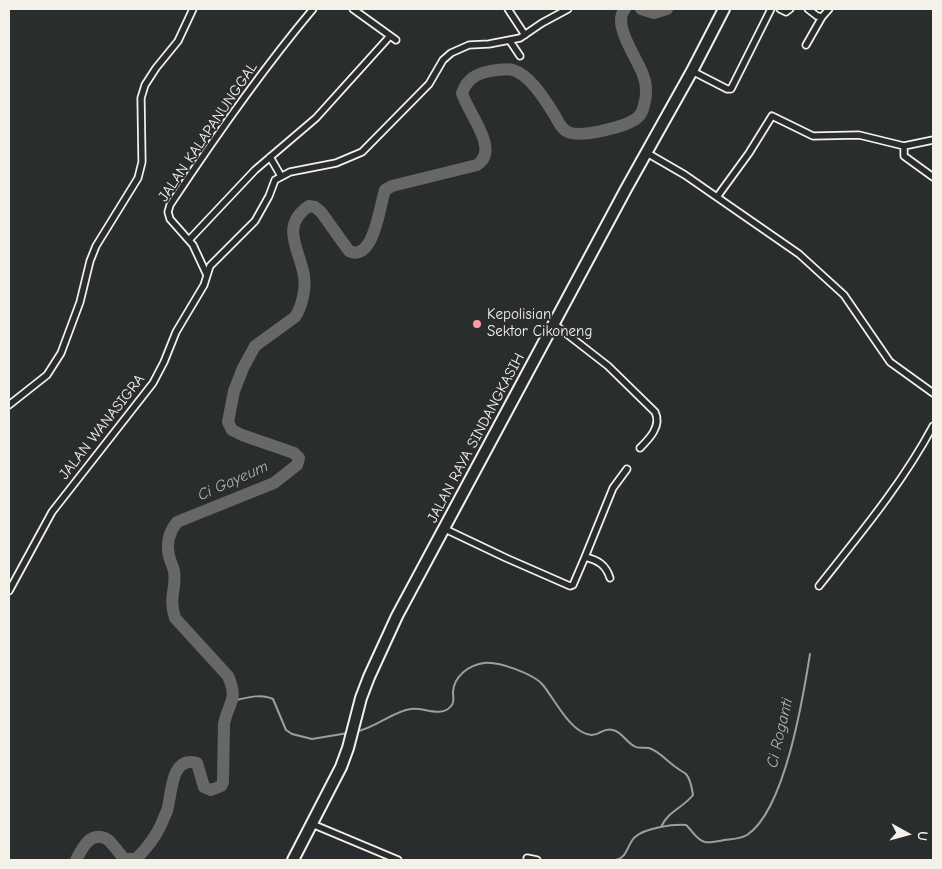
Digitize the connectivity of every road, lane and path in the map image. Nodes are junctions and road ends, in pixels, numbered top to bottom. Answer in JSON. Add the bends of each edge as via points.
{"nodes":[{"id":1,"x":193,"y":9,"type":"edge"},
{"id":2,"x":314,"y":9,"type":"edge"},
{"id":3,"x":353,"y":9,"type":"edge"},
{"id":4,"x":508,"y":9,"type":"edge"},
{"id":5,"x":568,"y":9,"type":"edge"},
{"id":6,"x":724,"y":9,"type":"edge"},
{"id":7,"x":771,"y":9,"type":"edge"},
{"id":8,"x":780,"y":9,"type":"edge"},
{"id":9,"x":790,"y":9,"type":"edge"},
{"id":10,"x":808,"y":9,"type":"edge"},
{"id":11,"x":829,"y":9,"type":"edge"},
{"id":12,"x":822,"y":17,"type":"junction"},
{"id":13,"x":526,"y":35,"type":"junction"},
{"id":14,"x":390,"y":36,"type":"junction"},
{"id":15,"x":396,"y":40,"type":"dead end"},
{"id":16,"x":510,"y":41,"type":"junction"},
{"id":17,"x":806,"y":45,"type":"dead end"},
{"id":18,"x":520,"y":56,"type":"dead end"},
{"id":19,"x":692,"y":71,"type":"junction"},
{"id":20,"x":933,"y":140,"type":"edge"},
{"id":21,"x":904,"y":146,"type":"junction"},
{"id":22,"x":647,"y":152,"type":"junction"},
{"id":23,"x":270,"y":157,"type":"junction"},
{"id":24,"x":280,"y":174,"type":"junction"},
{"id":25,"x":933,"y":177,"type":"edge"},
{"id":26,"x":717,"y":197,"type":"junction"},
{"id":27,"x":189,"y":240,"type":"junction"},
{"id":28,"x":205,"y":271,"type":"junction"},
{"id":29,"x":554,"y":324,"type":"junction"},
{"id":30,"x":933,"y":393,"type":"edge"},
{"id":31,"x":9,"y":404,"type":"edge"},
{"id":32,"x":933,"y":426,"type":"edge"},
{"id":33,"x":640,"y":448,"type":"dead end"},
{"id":34,"x":628,"y":468,"type":"dead end"},
{"id":35,"x":445,"y":529,"type":"junction"},
{"id":36,"x":585,"y":557,"type":"junction"},
{"id":37,"x":610,"y":578,"type":"dead end"},
{"id":38,"x":819,"y":586,"type":"dead end"},
{"id":39,"x":9,"y":591,"type":"edge"},
{"id":40,"x":312,"y":824,"type":"junction"},
{"id":41,"x":527,"y":858,"type":"dead end"},
{"id":42,"x":293,"y":860,"type":"edge"},
{"id":43,"x":398,"y":860,"type":"edge"},
{"id":44,"x":537,"y":860,"type":"edge"}],
"edges":[{"from":1,"to":31,"type":"street","via":[[178,41],[145,85],[141,98],[142,162],[138,178],[96,246],[61,353],[47,375]]},
{"from":2,"to":27,"type":"street","name":"JALAN KALAPANUNGGAL","via":[[240,101],[170,205],[170,219]]},
{"from":3,"to":14,"type":"street"},
{"from":4,"to":13,"type":"street"},
{"from":5,"to":13,"type":"street"},
{"from":6,"to":19,"type":"highway","name":"JALAN RAYA SINDANGKASIH"},
{"from":7,"to":19,"type":"street","via":[[731,89]]},
{"from":8,"to":9,"type":"street","via":[[786,12]]},
{"from":10,"to":12,"type":"street"},
{"from":11,"to":12,"type":"street"},
{"from":12,"to":17,"type":"street"},
{"from":13,"to":16,"type":"street"},
{"from":14,"to":15,"type":"street"},
{"from":14,"to":23,"type":"street","via":[[316,118]]},
{"from":16,"to":18,"type":"street"},
{"from":16,"to":24,"type":"street","via":[[469,45],[448,55],[430,84],[362,152],[336,163]]},
{"from":19,"to":22,"type":"highway","name":"JALAN RAYA SINDANGKASIH"},
{"from":20,"to":21,"type":"street"},
{"from":21,"to":25,"type":"street","via":[[904,156]]},
{"from":21,"to":26,"type":"street","via":[[859,135],[813,136],[772,116]]},
{"from":22,"to":26,"type":"street"},
{"from":22,"to":29,"type":"highway","name":"JALAN RAYA SINDANGKASIH"},
{"from":23,"to":24,"type":"street"},
{"from":23,"to":27,"type":"street"},
{"from":24,"to":28,"type":"street","name":"JALAN WANASIGRA","via":[[255,221]]},
{"from":26,"to":30,"type":"street","via":[[813,266],[853,307],[890,362]]},
{"from":27,"to":28,"type":"street","name":"JALAN KALAPANUNGGAL"},
{"from":28,"to":39,"type":"street","name":"JALAN WANASIGRA","via":[[204,285],[176,332],[152,383],[52,512]]},
{"from":29,"to":33,"type":"street","via":[[608,366],[656,412],[658,418],[653,432]]},
{"from":29,"to":35,"type":"highway","name":"JALAN RAYA SINDANGKASIH"},
{"from":32,"to":38,"type":"street","via":[[878,511]]},
{"from":34,"to":36,"type":"street","via":[[613,488]]},
{"from":35,"to":36,"type":"street","via":[[570,586]]},
{"from":35,"to":40,"type":"highway","name":"JALAN RAYA SINDANGKASIH","via":[[397,616],[372,670],[341,767]]},
{"from":36,"to":37,"type":"street","via":[[601,563]]},
{"from":40,"to":42,"type":"highway","name":"JALAN RAYA SINDANGKASIH"},
{"from":40,"to":43,"type":"street"},
{"from":41,"to":44,"type":"street"}]}
